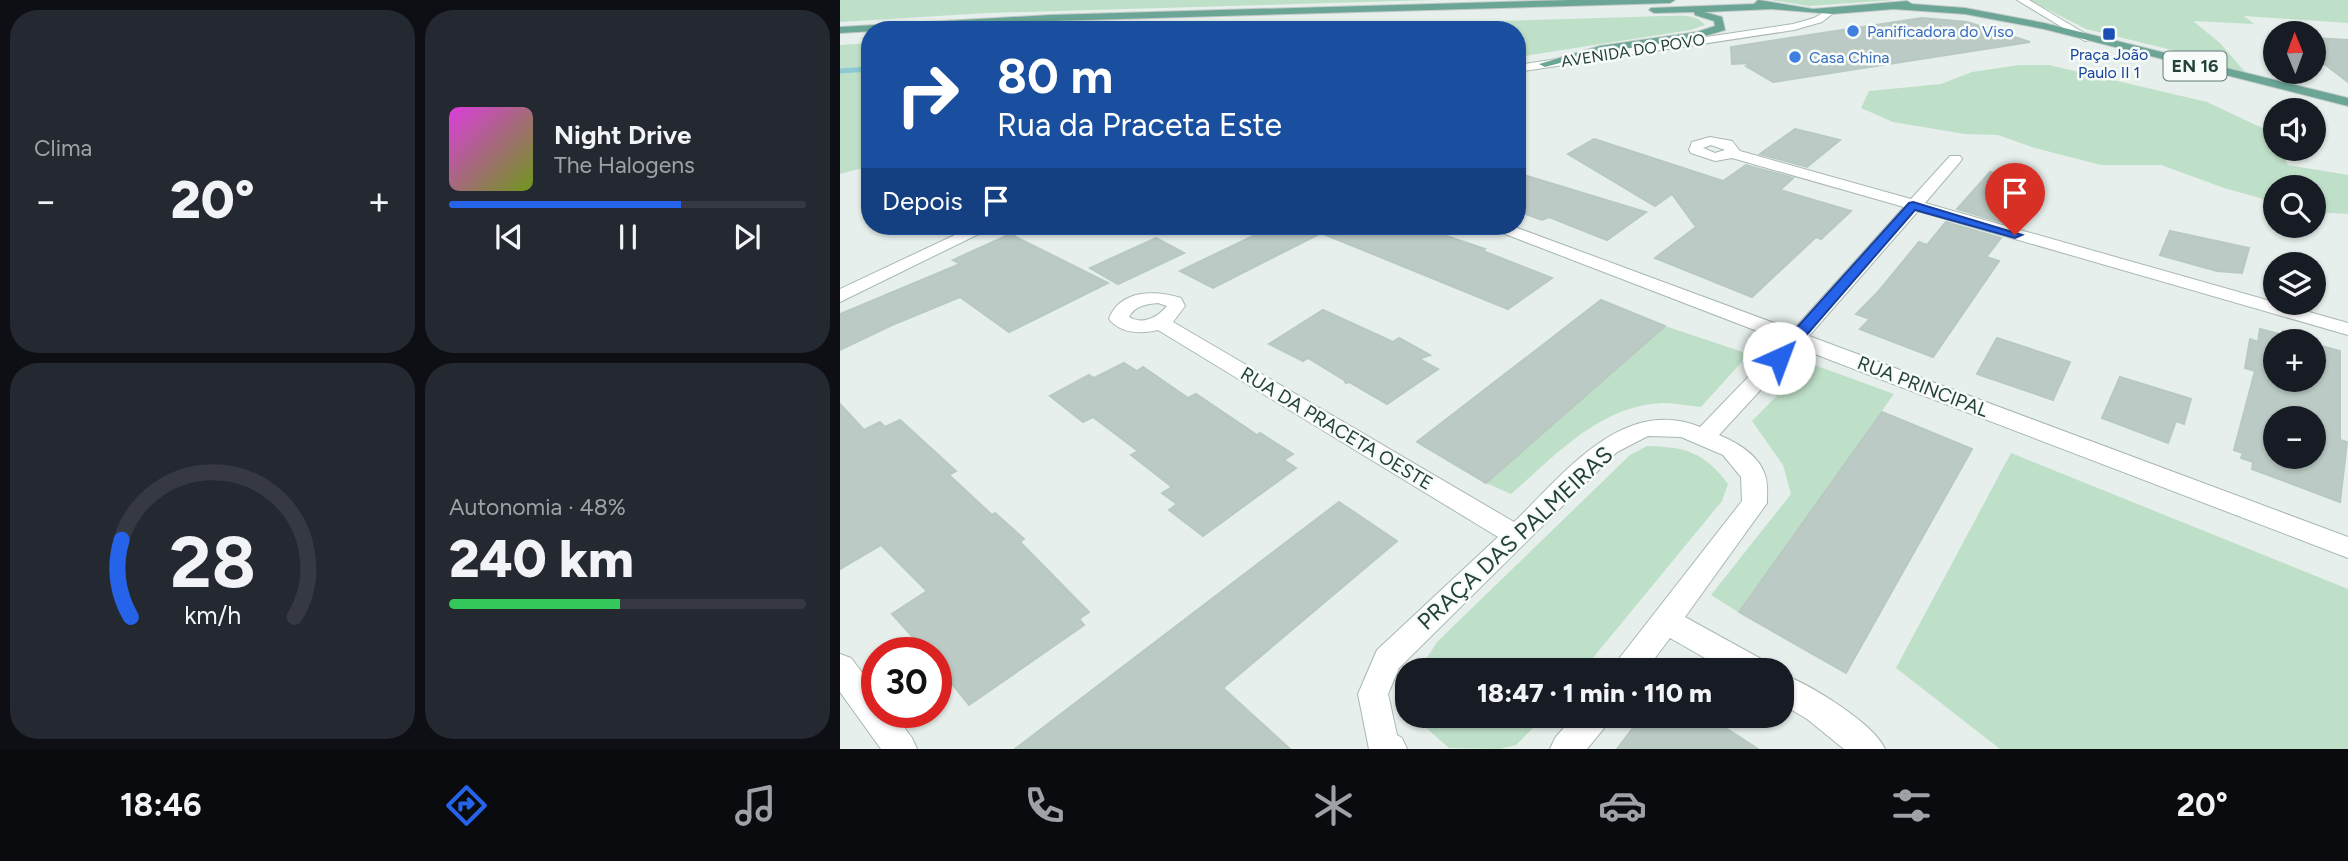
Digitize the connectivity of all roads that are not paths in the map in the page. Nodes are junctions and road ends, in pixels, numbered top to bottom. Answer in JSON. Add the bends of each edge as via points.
{"nodes":[{"id":1,"x":1670,"y":0,"type":"edge"},
{"id":2,"x":1751,"y":0,"type":"edge"},
{"id":3,"x":1940,"y":0,"type":"edge"},
{"id":4,"x":1969,"y":0,"type":"edge"},
{"id":5,"x":2022,"y":0,"type":"edge"},
{"id":6,"x":1895,"y":6,"type":"junction"},
{"id":7,"x":1774,"y":8,"type":"junction"},
{"id":8,"x":1831,"y":11,"type":"junction"},
{"id":9,"x":1528,"y":13,"type":"junction"},
{"id":10,"x":1001,"y":21,"type":"edge"},
{"id":11,"x":1255,"y":21,"type":"edge"},
{"id":12,"x":2044,"y":26,"type":"junction"},
{"id":13,"x":861,"y":29,"type":"edge"},
{"id":14,"x":840,"y":30,"type":"edge"},
{"id":15,"x":1749,"y":32,"type":"junction"},
{"id":16,"x":861,"y":36,"type":"edge"},
{"id":17,"x":840,"y":37,"type":"edge"},
{"id":18,"x":2090,"y":39,"type":"junction"},
{"id":19,"x":1545,"y":64,"type":"junction"},
{"id":20,"x":1526,"y":67,"type":"edge"},
{"id":21,"x":2348,"y":102,"type":"edge"},
{"id":22,"x":1731,"y":153,"type":"dead end"},
{"id":23,"x":1955,"y":159,"type":"dead end"},
{"id":24,"x":1913,"y":206,"type":"junction"},
{"id":25,"x":968,"y":235,"type":"edge"},
{"id":26,"x":1521,"y":235,"type":"edge"},
{"id":27,"x":840,"y":296,"type":"edge"},
{"id":28,"x":1159,"y":322,"type":"dead end"},
{"id":29,"x":2348,"y":328,"type":"edge"},
{"id":30,"x":1797,"y":338,"type":"junction"},
{"id":31,"x":1704,"y":437,"type":"junction"},
{"id":32,"x":1515,"y":535,"type":"junction"},
{"id":33,"x":2348,"y":548,"type":"edge"},
{"id":34,"x":1667,"y":621,"type":"junction"},
{"id":35,"x":1638,"y":658,"type":"edge"},
{"id":36,"x":1731,"y":658,"type":"edge"},
{"id":37,"x":840,"y":668,"type":"edge"},
{"id":38,"x":1794,"y":695,"type":"edge"},
{"id":39,"x":1584,"y":728,"type":"edge"},
{"id":40,"x":901,"y":749,"type":"edge"},
{"id":41,"x":1391,"y":749,"type":"edge"},
{"id":42,"x":1566,"y":749,"type":"edge"},
{"id":43,"x":1869,"y":749,"type":"edge"}],
"edges":[{"from":1,"to":10,"type":"main road"},
{"from":2,"to":7,"type":"main road","number":"EN 16"},
{"from":3,"to":6,"type":"main road","number":"EN 16"},
{"from":4,"to":12,"type":"main road","number":"EN 16"},
{"from":5,"to":18,"type":"street"},
{"from":6,"to":8,"type":"main road","number":"EN 16"},
{"from":6,"to":12,"type":"main road","number":"EN 16","via":[[1965,11]]},
{"from":7,"to":8,"type":"main road","number":"EN 16"},
{"from":7,"to":9,"type":"main road"},
{"from":7,"to":15,"type":"street","name":"AVENIDA DO POVO","via":[[1779,21]]},
{"from":8,"to":15,"type":"street","name":"AVENIDA DO POVO","via":[[1794,27]]},
{"from":9,"to":11,"type":"main road"},
{"from":9,"to":19,"type":"main road","via":[[1694,12],[1721,23],[1714,31]]},
{"from":12,"to":18,"type":"main road","number":"EN 16"},
{"from":13,"to":14,"type":"main road"},
{"from":15,"to":19,"type":"street","name":"AVENIDA DO POVO"},
{"from":16,"to":17,"type":"main road"},
{"from":18,"to":21,"type":"main road","number":"EN 16"},
{"from":19,"to":20,"type":"street","name":"AVENIDA DO POVO"},
{"from":22,"to":24,"type":"street"},
{"from":23,"to":24,"type":"street"},
{"from":24,"to":29,"type":"street"},
{"from":24,"to":30,"type":"street"},
{"from":25,"to":27,"type":"street"},
{"from":26,"to":30,"type":"street","name":"RUA PRINCIPAL"},
{"from":28,"to":32,"type":"street","name":"RUA DA PRACETA OESTE"},
{"from":30,"to":31,"type":"street"},
{"from":30,"to":33,"type":"street","name":"RUA PRINCIPAL"},
{"from":31,"to":32,"type":"street","name":"PRAÇA DAS PALMEIRAS","via":[[1684,429],[1645,428],[1609,446]]},
{"from":31,"to":34,"type":"street","name":"PRAÇA DAS PALMEIRAS","via":[[1731,449],[1753,475],[1755,503]]},
{"from":32,"to":41,"type":"street","name":"PRAÇA DAS PALMEIRAS","via":[[1388,659],[1373,694],[1383,744]]},
{"from":34,"to":35,"type":"street","name":"PRAÇA DAS PALMEIRAS"},
{"from":34,"to":36,"type":"street"},
{"from":37,"to":40,"type":"street"},
{"from":38,"to":43,"type":"street"},
{"from":39,"to":42,"type":"street"}]}
